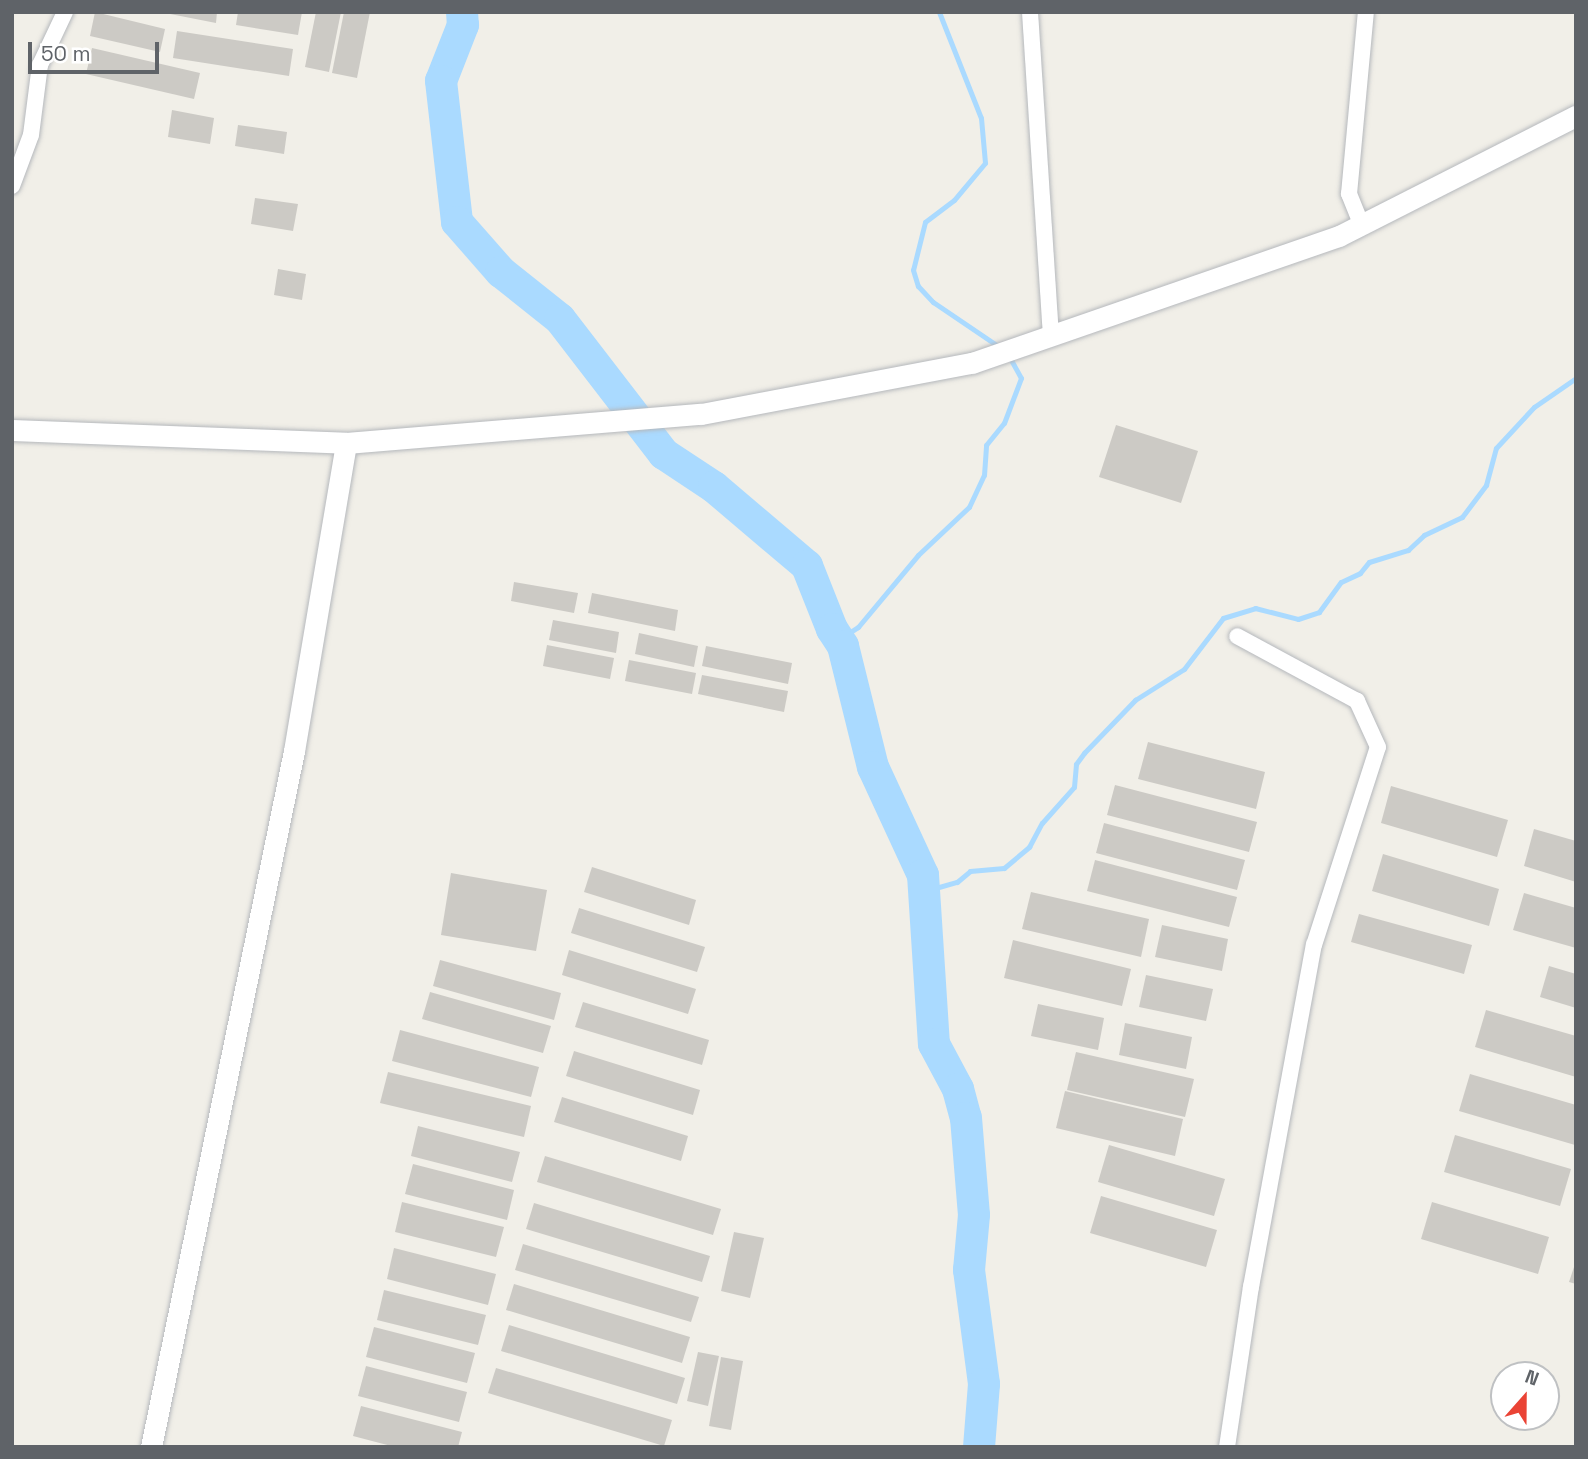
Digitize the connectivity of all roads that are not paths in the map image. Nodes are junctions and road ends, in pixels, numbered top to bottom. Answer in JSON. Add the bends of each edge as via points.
{"nodes":[{"id":1,"x":65,"y":12,"type":"edge"},
{"id":2,"x":1030,"y":12,"type":"edge"},
{"id":3,"x":1366,"y":12,"type":"edge"},
{"id":4,"x":1576,"y":116,"type":"edge"},
{"id":5,"x":12,"y":186,"type":"edge"},
{"id":6,"x":1362,"y":226,"type":"junction"},
{"id":7,"x":1051,"y":336,"type":"junction"},
{"id":8,"x":12,"y":430,"type":"edge"},
{"id":9,"x":346,"y":443,"type":"junction"},
{"id":10,"x":1237,"y":636,"type":"dead end"},
{"id":11,"x":150,"y":1447,"type":"edge"},
{"id":12,"x":1227,"y":1447,"type":"edge"}],
"edges":[{"from":1,"to":5,"type":"street","via":[[40,65],[31,135]]},
{"from":2,"to":7,"type":"street"},
{"from":3,"to":6,"type":"street","via":[[1350,168],[1350,201]]},
{"from":4,"to":6,"type":"street"},
{"from":6,"to":7,"type":"street"},
{"from":7,"to":9,"type":"street","via":[[991,358],[670,417]]},
{"from":8,"to":9,"type":"street"},
{"from":9,"to":11,"type":"street","via":[[293,751]]},
{"from":10,"to":12,"type":"street","via":[[1357,701],[1378,747],[1314,945],[1251,1287]]}]}
